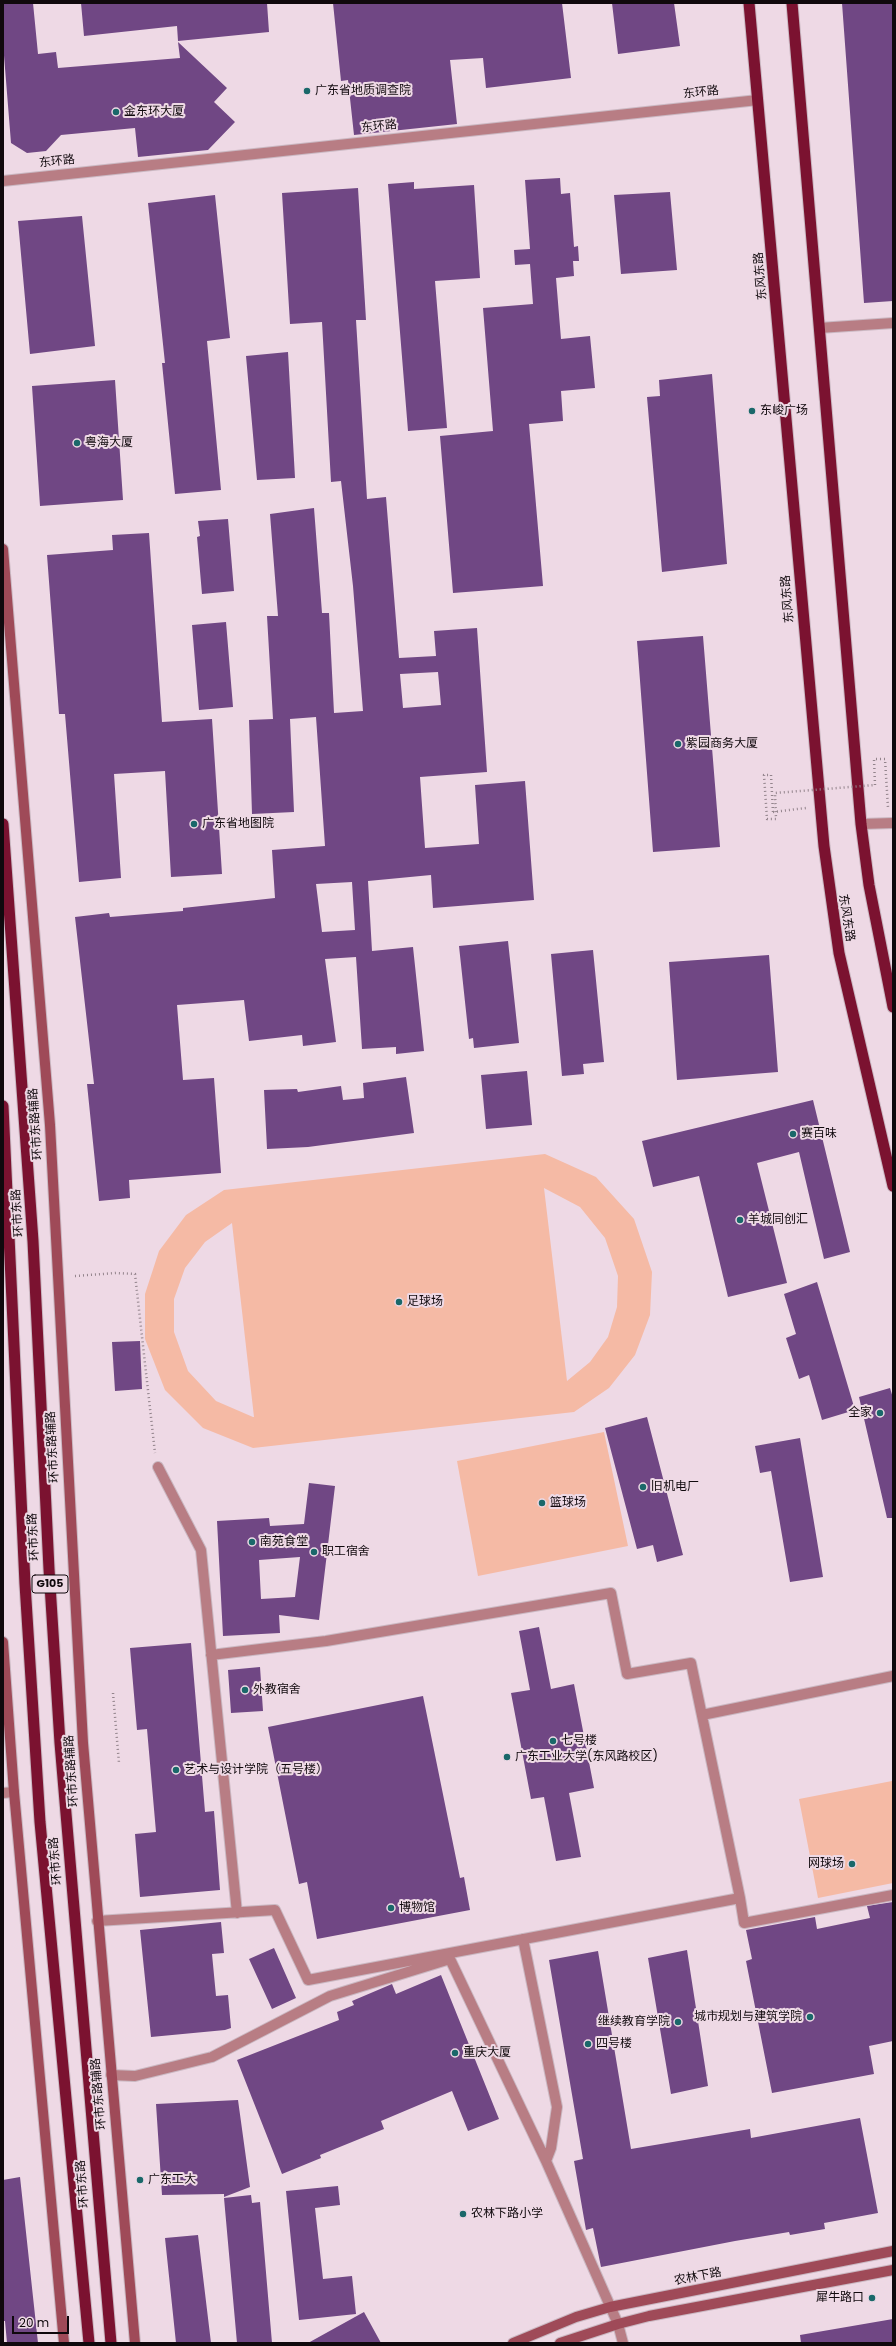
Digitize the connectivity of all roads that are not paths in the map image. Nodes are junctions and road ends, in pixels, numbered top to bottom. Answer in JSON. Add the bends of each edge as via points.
{"nodes":[{"id":1,"x":749,"y":3,"type":"edge"},
{"id":2,"x":792,"y":3,"type":"edge"},
{"id":3,"x":758,"y":100,"type":"junction"},
{"id":4,"x":3,"y":181,"type":"edge"},
{"id":5,"x":893,"y":323,"type":"edge"},
{"id":6,"x":819,"y":328,"type":"junction"},
{"id":7,"x":3,"y":549,"type":"edge"},
{"id":8,"x":893,"y":823,"type":"edge"},
{"id":9,"x":3,"y":824,"type":"edge"},
{"id":10,"x":861,"y":824,"type":"junction"},
{"id":11,"x":893,"y":1007,"type":"edge"},
{"id":12,"x":3,"y":1106,"type":"edge"},
{"id":13,"x":893,"y":1186,"type":"edge"},
{"id":14,"x":158,"y":1468,"type":"road end"},
{"id":15,"x":3,"y":1642,"type":"edge"},
{"id":16,"x":211,"y":1655,"type":"junction"},
{"id":17,"x":893,"y":1676,"type":"edge"},
{"id":18,"x":702,"y":1715,"type":"junction"},
{"id":19,"x":14,"y":1792,"type":"junction"},
{"id":20,"x":3,"y":1793,"type":"edge"},
{"id":21,"x":893,"y":1894,"type":"edge"},
{"id":22,"x":740,"y":1898,"type":"junction"},
{"id":23,"x":237,"y":1912,"type":"junction"},
{"id":24,"x":97,"y":1921,"type":"junction"},
{"id":25,"x":523,"y":1939,"type":"junction"},
{"id":26,"x":110,"y":2075,"type":"junction"},
{"id":27,"x":546,"y":2161,"type":"junction"},
{"id":28,"x":893,"y":2251,"type":"edge"},
{"id":29,"x":893,"y":2270,"type":"edge"},
{"id":30,"x":610,"y":2307,"type":"junction"},
{"id":31,"x":618,"y":2324,"type":"junction"},
{"id":32,"x":64,"y":2343,"type":"edge"},
{"id":33,"x":89,"y":2343,"type":"edge"},
{"id":34,"x":111,"y":2343,"type":"edge"},
{"id":35,"x":135,"y":2343,"type":"edge"},
{"id":36,"x":513,"y":2343,"type":"edge"},
{"id":37,"x":560,"y":2343,"type":"edge"},
{"id":38,"x":623,"y":2343,"type":"edge"}],
"edges":[{"from":1,"to":3,"type":"highway","name":"东风东路"},
{"from":2,"to":6,"type":"highway"},
{"from":3,"to":4,"type":"street","name":"东环路"},
{"from":3,"to":13,"type":"highway","name":"东风东路","via":[[830,899],[839,953]]},
{"from":5,"to":6,"type":"street"},
{"from":6,"to":10,"type":"highway"},
{"from":7,"to":24,"type":"main road","name":"环市东路辅路","via":[[50,1117],[75,1610]]},
{"from":8,"to":10,"type":"street"},
{"from":9,"to":34,"type":"highway","name":"环市东路","number":"G105","via":[[32,1225],[60,1742]]},
{"from":10,"to":11,"type":"highway","via":[[868,885]]},
{"from":12,"to":33,"type":"highway","name":"环市东路","number":"G105","via":[[40,1822]]},
{"from":14,"to":16,"type":"street","via":[[201,1550]]},
{"from":15,"to":19,"type":"main road"},
{"from":16,"to":18,"type":"street","via":[[326,1641],[611,1593],[627,1674],[691,1663]]},
{"from":16,"to":23,"type":"street"},
{"from":17,"to":18,"type":"street"},
{"from":18,"to":22,"type":"street"},
{"from":19,"to":20,"type":"street"},
{"from":19,"to":32,"type":"main road"},
{"from":21,"to":22,"type":"street","via":[[744,1923]]},
{"from":22,"to":25,"type":"street"},
{"from":23,"to":24,"type":"street"},
{"from":23,"to":25,"type":"street","via":[[275,1910],[308,1980]]},
{"from":24,"to":26,"type":"main road","name":"环市东路辅路"},
{"from":25,"to":27,"type":"street","via":[[557,2107],[551,2148]]},
{"from":26,"to":27,"type":"street","via":[[135,2076],[212,2057],[330,1996],[450,1959]]},
{"from":26,"to":35,"type":"main road","name":"环市东路辅路"},
{"from":27,"to":30,"type":"street"},
{"from":28,"to":30,"type":"main road","name":"农林下路"},
{"from":29,"to":31,"type":"main road"},
{"from":30,"to":31,"type":"street"},
{"from":30,"to":36,"type":"main road","name":"农林下路","via":[[576,2317]]},
{"from":31,"to":37,"type":"main road"},
{"from":31,"to":38,"type":"street"}]}
